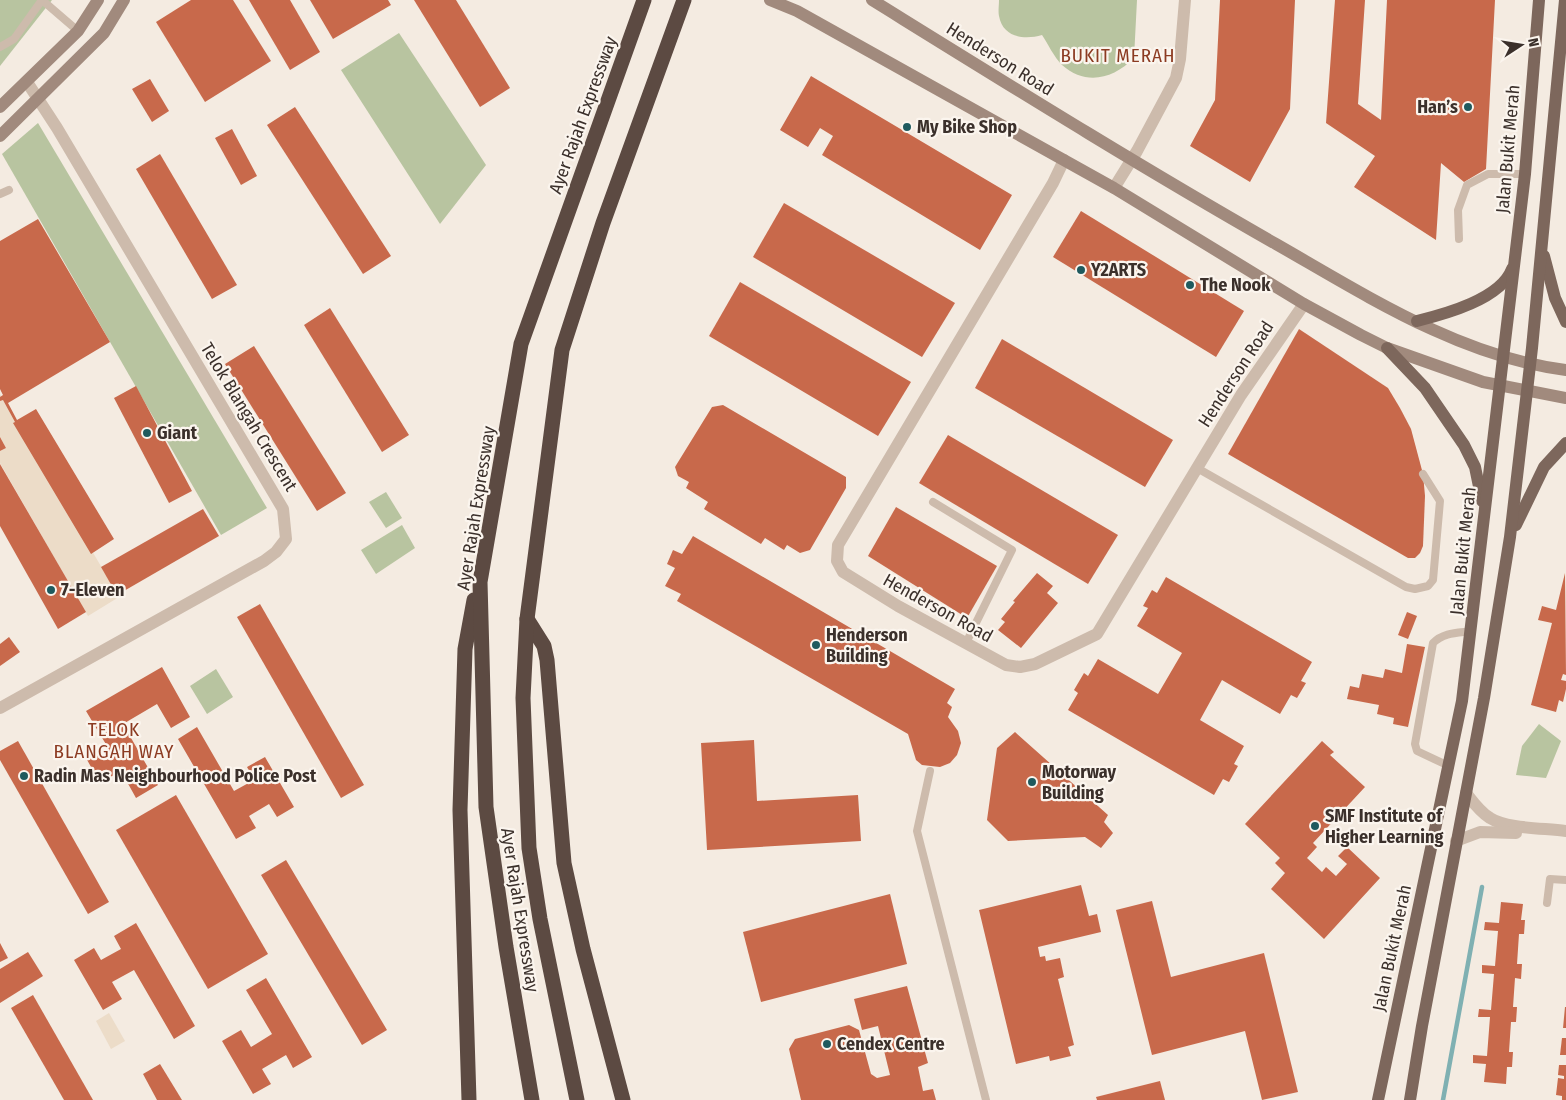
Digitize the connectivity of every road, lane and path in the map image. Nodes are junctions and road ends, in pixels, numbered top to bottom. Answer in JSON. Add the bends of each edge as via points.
{"nodes":[{"id":1,"x":42,"y":0,"type":"edge"},
{"id":2,"x":98,"y":0,"type":"edge"},
{"id":3,"x":124,"y":0,"type":"edge"},
{"id":4,"x":644,"y":0,"type":"edge"},
{"id":5,"x":684,"y":0,"type":"edge"},
{"id":6,"x":770,"y":0,"type":"edge"},
{"id":7,"x":872,"y":0,"type":"edge"},
{"id":8,"x":1185,"y":0,"type":"edge"},
{"id":9,"x":1539,"y":0,"type":"edge"},
{"id":10,"x":1565,"y":0,"type":"edge"},
{"id":11,"x":78,"y":31,"type":"junction"},
{"id":12,"x":0,"y":47,"type":"edge"},
{"id":13,"x":27,"y":82,"type":"junction"},
{"id":14,"x":39,"y":99,"type":"junction"},
{"id":15,"x":0,"y":107,"type":"edge"},
{"id":16,"x":0,"y":136,"type":"edge"},
{"id":17,"x":1064,"y":160,"type":"junction"},
{"id":18,"x":1131,"y":160,"type":"junction"},
{"id":19,"x":1525,"y":174,"type":"junction"},
{"id":20,"x":1114,"y":188,"type":"junction"},
{"id":21,"x":9,"y":190,"type":"dead end"},
{"id":22,"x":0,"y":194,"type":"edge"},
{"id":23,"x":1459,"y":239,"type":"dead end"},
{"id":24,"x":1542,"y":249,"type":"junction"},
{"id":25,"x":1514,"y":265,"type":"junction"},
{"id":26,"x":1304,"y":304,"type":"junction"},
{"id":27,"x":1417,"y":321,"type":"junction"},
{"id":28,"x":1566,"y":322,"type":"edge"},
{"id":29,"x":1387,"y":348,"type":"junction"},
{"id":30,"x":1503,"y":357,"type":"junction"},
{"id":31,"x":1530,"y":364,"type":"junction"},
{"id":32,"x":1566,"y":370,"type":"edge"},
{"id":33,"x":1499,"y":387,"type":"junction"},
{"id":34,"x":1527,"y":391,"type":"junction"},
{"id":35,"x":1566,"y":398,"type":"edge"},
{"id":36,"x":1566,"y":443,"type":"edge"},
{"id":37,"x":1197,"y":468,"type":"junction"},
{"id":38,"x":1423,"y":474,"type":"dead end"},
{"id":39,"x":933,"y":502,"type":"dead end"},
{"id":40,"x":1485,"y":510,"type":"junction"},
{"id":41,"x":1510,"y":536,"type":"junction"},
{"id":42,"x":480,"y":582,"type":"junction"},
{"id":43,"x":527,"y":619,"type":"junction"},
{"id":44,"x":1472,"y":631,"type":"junction"},
{"id":45,"x":966,"y":643,"type":"junction"},
{"id":46,"x":0,"y":708,"type":"edge"},
{"id":47,"x":1449,"y":766,"type":"junction"},
{"id":48,"x":930,"y":771,"type":"dead end"},
{"id":49,"x":1466,"y":793,"type":"junction"},
{"id":50,"x":1566,"y":831,"type":"edge"},
{"id":51,"x":1566,"y":839,"type":"edge"},
{"id":52,"x":1456,"y":842,"type":"junction"},
{"id":53,"x":1566,"y":880,"type":"edge"},
{"id":54,"x":1547,"y":903,"type":"dead end"},
{"id":55,"x":469,"y":1100,"type":"edge"},
{"id":56,"x":532,"y":1100,"type":"edge"},
{"id":57,"x":577,"y":1100,"type":"edge"},
{"id":58,"x":623,"y":1100,"type":"edge"},
{"id":59,"x":986,"y":1100,"type":"edge"},
{"id":60,"x":1378,"y":1100,"type":"edge"},
{"id":61,"x":1410,"y":1100,"type":"edge"}],
"edges":[{"from":1,"to":11,"type":"lane"},
{"from":1,"to":12,"type":"lane","via":[[18,34]]},
{"from":2,"to":11,"type":"main road"},
{"from":3,"to":14,"type":"main road","via":[[104,33]]},
{"from":4,"to":42,"type":"highway","name":"Ayer Rajah Expressway","via":[[522,344]]},
{"from":5,"to":43,"type":"highway","name":"Ayer Rajah Expressway","via":[[603,223],[562,350]]},
{"from":6,"to":17,"type":"main road","via":[[796,11]]},
{"from":7,"to":18,"type":"main road","name":"Henderson Road"},
{"from":8,"to":18,"type":"street","via":[[1176,78]]},
{"from":9,"to":19,"type":"main road","name":"Jalan Bukit Merah"},
{"from":10,"to":24,"type":"main road"},
{"from":11,"to":13,"type":"main road"},
{"from":13,"to":14,"type":"street","name":"Telok Blangah Crescent"},
{"from":13,"to":15,"type":"main road"},
{"from":14,"to":16,"type":"main road"},
{"from":14,"to":46,"type":"street","name":"Telok Blangah Crescent","via":[[283,509],[286,539],[264,561]]},
{"from":17,"to":20,"type":"main road"},
{"from":17,"to":45,"type":"street","name":"Henderson Road","via":[[838,545],[837,561],[843,572]]},
{"from":18,"to":20,"type":"street"},
{"from":18,"to":27,"type":"main road","name":"Henderson Road","via":[[1319,269]]},
{"from":19,"to":23,"type":"lane","via":[[1488,174],[1467,185],[1458,210]]},
{"from":19,"to":25,"type":"main road","name":"Jalan Bukit Merah"},
{"from":20,"to":26,"type":"main road"},
{"from":21,"to":22,"type":"lane"},
{"from":24,"to":28,"type":"main road","via":[[1555,298]]},
{"from":24,"to":31,"type":"main road"},
{"from":25,"to":27,"type":"main road","via":[[1509,278],[1472,304]]},
{"from":25,"to":30,"type":"main road","name":"Jalan Bukit Merah"},
{"from":26,"to":29,"type":"main road"},
{"from":26,"to":37,"type":"street","name":"Henderson Road","via":[[1270,351]]},
{"from":27,"to":30,"type":"main road","name":"Henderson Road","via":[[1459,342]]},
{"from":29,"to":33,"type":"main road"},
{"from":29,"to":40,"type":"main road","via":[[1425,388],[1464,445],[1475,467]]},
{"from":30,"to":31,"type":"main road","name":"Henderson Road"},
{"from":30,"to":33,"type":"main road","name":"Jalan Bukit Merah"},
{"from":31,"to":32,"type":"main road","name":"Henderson Road"},
{"from":31,"to":34,"type":"main road"},
{"from":33,"to":34,"type":"main road"},
{"from":33,"to":40,"type":"main road","name":"Jalan Bukit Merah"},
{"from":34,"to":35,"type":"main road"},
{"from":34,"to":41,"type":"main road"},
{"from":36,"to":41,"type":"main road","via":[[1544,466]]},
{"from":37,"to":38,"type":"lane","via":[[1414,589],[1428,586],[1433,580],[1440,501]]},
{"from":37,"to":45,"type":"street","name":"Henderson Road","via":[[1097,634],[1041,661],[1020,667],[1006,665]]},
{"from":39,"to":45,"type":"lane","via":[[1012,550]]},
{"from":40,"to":44,"type":"main road","name":"Jalan Bukit Merah"},
{"from":41,"to":49,"type":"main road"},
{"from":42,"to":55,"type":"highway","via":[[465,649],[460,810]]},
{"from":42,"to":56,"type":"highway","name":"Ayer Rajah Expressway","via":[[486,807]]},
{"from":43,"to":57,"type":"highway","name":"Ayer Rajah Expressway","via":[[523,698],[529,848]]},
{"from":43,"to":58,"type":"highway","via":[[544,646],[547,660],[564,863]]},
{"from":44,"to":47,"type":"main road","name":"Jalan Bukit Merah"},
{"from":44,"to":47,"type":"lane","via":[[1448,634],[1433,643],[1415,744],[1417,751]]},
{"from":47,"to":60,"type":"main road","name":"Jalan Bukit Merah"},
{"from":48,"to":59,"type":"lane","via":[[917,831]]},
{"from":49,"to":50,"type":"street","via":[[1491,819]]},
{"from":49,"to":52,"type":"main road"},
{"from":51,"to":52,"type":"street","via":[[1490,831]]},
{"from":52,"to":61,"type":"main road"},
{"from":53,"to":54,"type":"lane","via":[[1550,879]]}]}
